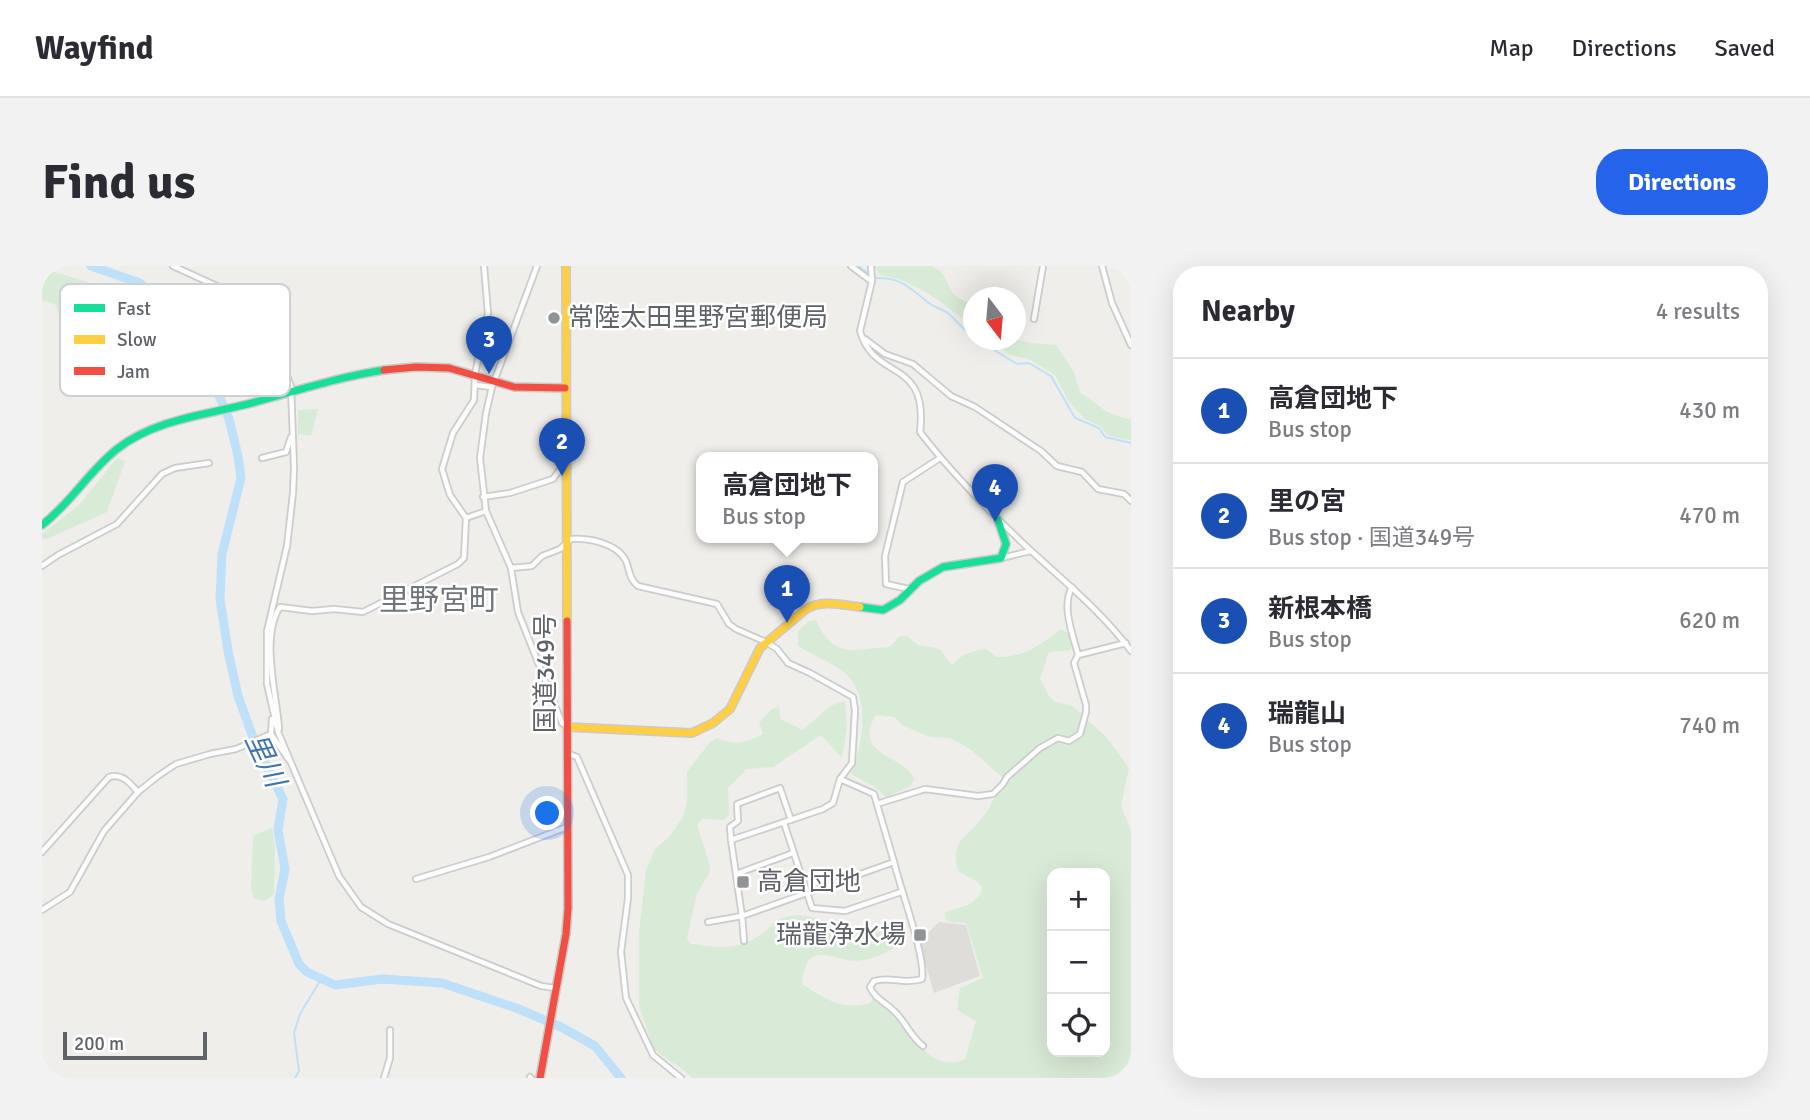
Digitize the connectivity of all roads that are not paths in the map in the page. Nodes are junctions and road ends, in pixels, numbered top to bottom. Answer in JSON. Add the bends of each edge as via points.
{"nodes":[{"id":1,"x":173,"y":266,"type":"edge"},
{"id":2,"x":484,"y":266,"type":"edge"},
{"id":3,"x":537,"y":266,"type":"edge"},
{"id":4,"x":566,"y":266,"type":"edge"},
{"id":5,"x":851,"y":266,"type":"edge"},
{"id":6,"x":871,"y":266,"type":"edge"},
{"id":7,"x":1043,"y":266,"type":"edge"},
{"id":8,"x":1102,"y":266,"type":"edge"},
{"id":9,"x":872,"y":281,"type":"junction"},
{"id":10,"x":211,"y":284,"type":"edge"},
{"id":11,"x":1034,"y":319,"type":"dead end"},
{"id":12,"x":861,"y":336,"type":"junction"},
{"id":13,"x":1131,"y":345,"type":"edge"},
{"id":14,"x":475,"y":374,"type":"junction"},
{"id":15,"x":494,"y":384,"type":"junction"},
{"id":16,"x":475,"y":385,"type":"junction"},
{"id":17,"x":565,"y":388,"type":"junction"},
{"id":18,"x":290,"y":389,"type":"edge"},
{"id":19,"x":291,"y":392,"type":"junction"},
{"id":20,"x":276,"y":396,"type":"edge"},
{"id":21,"x":292,"y":434,"type":"junction"},
{"id":22,"x":262,"y":458,"type":"dead end"},
{"id":23,"x":940,"y":458,"type":"junction"},
{"id":24,"x":566,"y":461,"type":"junction"},
{"id":25,"x":209,"y":463,"type":"dead end"},
{"id":26,"x":483,"y":497,"type":"junction"},
{"id":27,"x":1131,"y":501,"type":"edge"},
{"id":28,"x":486,"y":511,"type":"junction"},
{"id":29,"x":466,"y":518,"type":"junction"},
{"id":30,"x":998,"y":520,"type":"junction"},
{"id":31,"x":42,"y":525,"type":"edge"},
{"id":32,"x":566,"y":542,"type":"junction"},
{"id":33,"x":1031,"y":551,"type":"junction"},
{"id":34,"x":1000,"y":558,"type":"junction"},
{"id":35,"x":42,"y":566,"type":"edge"},
{"id":36,"x":511,"y":568,"type":"junction"},
{"id":37,"x":1072,"y":587,"type":"junction"},
{"id":38,"x":909,"y":589,"type":"junction"},
{"id":39,"x":276,"y":612,"type":"junction"},
{"id":40,"x":268,"y":628,"type":"junction"},
{"id":41,"x":766,"y":642,"type":"junction"},
{"id":42,"x":1126,"y":643,"type":"junction"},
{"id":43,"x":1131,"y":651,"type":"edge"},
{"id":44,"x":1078,"y":655,"type":"junction"},
{"id":45,"x":273,"y":713,"type":"junction"},
{"id":46,"x":567,"y":727,"type":"junction"},
{"id":47,"x":269,"y":735,"type":"junction"},
{"id":48,"x":279,"y":735,"type":"junction"},
{"id":49,"x":568,"y":754,"type":"junction"},
{"id":50,"x":292,"y":764,"type":"junction"},
{"id":51,"x":840,"y":779,"type":"junction"},
{"id":52,"x":138,"y":792,"type":"junction"},
{"id":53,"x":877,"y":804,"type":"junction"},
{"id":54,"x":791,"y":820,"type":"junction"},
{"id":55,"x":784,"y":823,"type":"junction"},
{"id":56,"x":568,"y":827,"type":"junction"},
{"id":57,"x":731,"y":840,"type":"junction"},
{"id":58,"x":42,"y":852,"type":"edge"},
{"id":59,"x":793,"y":853,"type":"junction"},
{"id":60,"x":894,"y":862,"type":"junction"},
{"id":61,"x":736,"y":874,"type":"junction"},
{"id":62,"x":416,"y":879,"type":"dead end"},
{"id":63,"x":807,"y":891,"type":"junction"},
{"id":64,"x":901,"y":892,"type":"junction"},
{"id":65,"x":42,"y":910,"type":"edge"},
{"id":66,"x":742,"y":916,"type":"junction"},
{"id":67,"x":708,"y":922,"type":"dead end"},
{"id":68,"x":744,"y":941,"type":"dead end"},
{"id":69,"x":555,"y":992,"type":"junction"},
{"id":70,"x":390,"y":1030,"type":"dead end"},
{"id":71,"x":923,"y":1046,"type":"dead end"},
{"id":72,"x":384,"y":1078,"type":"edge"},
{"id":73,"x":540,"y":1078,"type":"edge"},
{"id":74,"x":681,"y":1078,"type":"edge"}],
"edges":[{"from":1,"to":10,"type":"street"},
{"from":2,"to":14,"type":"street","via":[[488,313]]},
{"from":3,"to":15,"type":"street"},
{"from":4,"to":17,"type":"main road","name":"国道349号"},
{"from":5,"to":9,"type":"street"},
{"from":6,"to":9,"type":"street"},
{"from":7,"to":11,"type":"street"},
{"from":8,"to":13,"type":"street"},
{"from":9,"to":12,"type":"street"},
{"from":12,"to":23,"type":"street","via":[[876,358],[912,382],[920,396],[920,432]]},
{"from":12,"to":27,"type":"street","via":[[885,354],[913,364],[951,396],[975,407],[1057,466],[1082,472],[1098,489],[1124,494]]},
{"from":14,"to":15,"type":"main road"},
{"from":14,"to":16,"type":"street"},
{"from":14,"to":19,"type":"main road","via":[[423,367],[341,378]]},
{"from":15,"to":16,"type":"street"},
{"from":15,"to":17,"type":"main road"},
{"from":15,"to":26,"type":"street","via":[[480,458]]},
{"from":16,"to":29,"type":"street","via":[[474,400],[453,433],[442,469],[450,495]]},
{"from":17,"to":24,"type":"main road","name":"国道349号"},
{"from":18,"to":19,"type":"street"},
{"from":19,"to":21,"type":"street"},
{"from":20,"to":31,"type":"main road","via":[[138,435],[104,460]]},
{"from":21,"to":22,"type":"street","via":[[286,452]]},
{"from":21,"to":40,"type":"street","via":[[290,523]]},
{"from":23,"to":30,"type":"street"},
{"from":23,"to":38,"type":"street","via":[[903,482],[885,556],[886,584]]},
{"from":24,"to":26,"type":"street","via":[[552,479]]},
{"from":24,"to":32,"type":"main road","name":"国道349号"},
{"from":25,"to":35,"type":"street","via":[[162,474],[117,524]]},
{"from":26,"to":28,"type":"street"},
{"from":28,"to":29,"type":"street"},
{"from":28,"to":36,"type":"street"},
{"from":29,"to":39,"type":"street","via":[[464,558],[458,564],[363,612],[284,606]]},
{"from":30,"to":33,"type":"street"},
{"from":30,"to":34,"type":"main road","via":[[1007,540]]},
{"from":32,"to":36,"type":"street","via":[[532,566]]},
{"from":32,"to":41,"type":"street","via":[[584,539],[611,547],[624,558],[638,586],[717,604],[729,624]]},
{"from":32,"to":46,"type":"main road","name":"国道349号"},
{"from":33,"to":34,"type":"street"},
{"from":33,"to":37,"type":"street"},
{"from":34,"to":38,"type":"main road","via":[[943,568]]},
{"from":36,"to":46,"type":"street","via":[[518,612]]},
{"from":37,"to":42,"type":"street"},
{"from":37,"to":44,"type":"street","via":[[1067,595],[1068,613]]},
{"from":38,"to":41,"type":"main road","via":[[883,610],[812,605]]},
{"from":39,"to":40,"type":"street"},
{"from":39,"to":48,"type":"street","via":[[271,671]]},
{"from":40,"to":45,"type":"street","via":[[266,667]]},
{"from":41,"to":46,"type":"main road","via":[[730,709],[692,733]]},
{"from":41,"to":51,"type":"street","via":[[788,663],[853,697],[852,763]]},
{"from":42,"to":43,"type":"street"},
{"from":42,"to":44,"type":"street"},
{"from":44,"to":53,"type":"street","via":[[1074,663],[1086,712],[1074,739],[1058,738],[1040,748],[993,794],[925,789]]},
{"from":45,"to":47,"type":"street"},
{"from":45,"to":48,"type":"street"},
{"from":46,"to":49,"type":"main road","name":"国道349号"},
{"from":47,"to":50,"type":"street"},
{"from":47,"to":52,"type":"street","via":[[236,749],[176,764]]},
{"from":48,"to":50,"type":"street"},
{"from":49,"to":56,"type":"main road","name":"国道349号"},
{"from":49,"to":74,"type":"street","via":[[577,757],[628,874],[621,952],[626,998],[653,1055]]},
{"from":50,"to":69,"type":"street","via":[[339,876],[361,907],[388,924]]},
{"from":51,"to":53,"type":"street","via":[[874,794]]},
{"from":51,"to":54,"type":"street","via":[[833,803]]},
{"from":52,"to":58,"type":"street","via":[[122,778],[109,778]]},
{"from":52,"to":65,"type":"street","via":[[104,831],[70,892]]},
{"from":53,"to":60,"type":"street"},
{"from":54,"to":55,"type":"street"},
{"from":54,"to":57,"type":"street","via":[[780,788],[737,804],[738,821],[730,827]]},
{"from":55,"to":57,"type":"street"},
{"from":55,"to":59,"type":"street"},
{"from":56,"to":62,"type":"street"},
{"from":56,"to":69,"type":"main road","name":"国道349号","via":[[568,924]]},
{"from":57,"to":61,"type":"street"},
{"from":59,"to":61,"type":"street"},
{"from":59,"to":63,"type":"street"},
{"from":60,"to":63,"type":"street"},
{"from":60,"to":64,"type":"street"},
{"from":61,"to":66,"type":"street"},
{"from":63,"to":64,"type":"street","via":[[812,908],[845,911]]},
{"from":63,"to":66,"type":"street"},
{"from":64,"to":71,"type":"street","via":[[915,935],[922,979],[910,983],[882,979],[870,987]]},
{"from":66,"to":67,"type":"street"},
{"from":66,"to":68,"type":"street"},
{"from":69,"to":73,"type":"main road","name":"国道349号"},
{"from":70,"to":72,"type":"street"}]}
